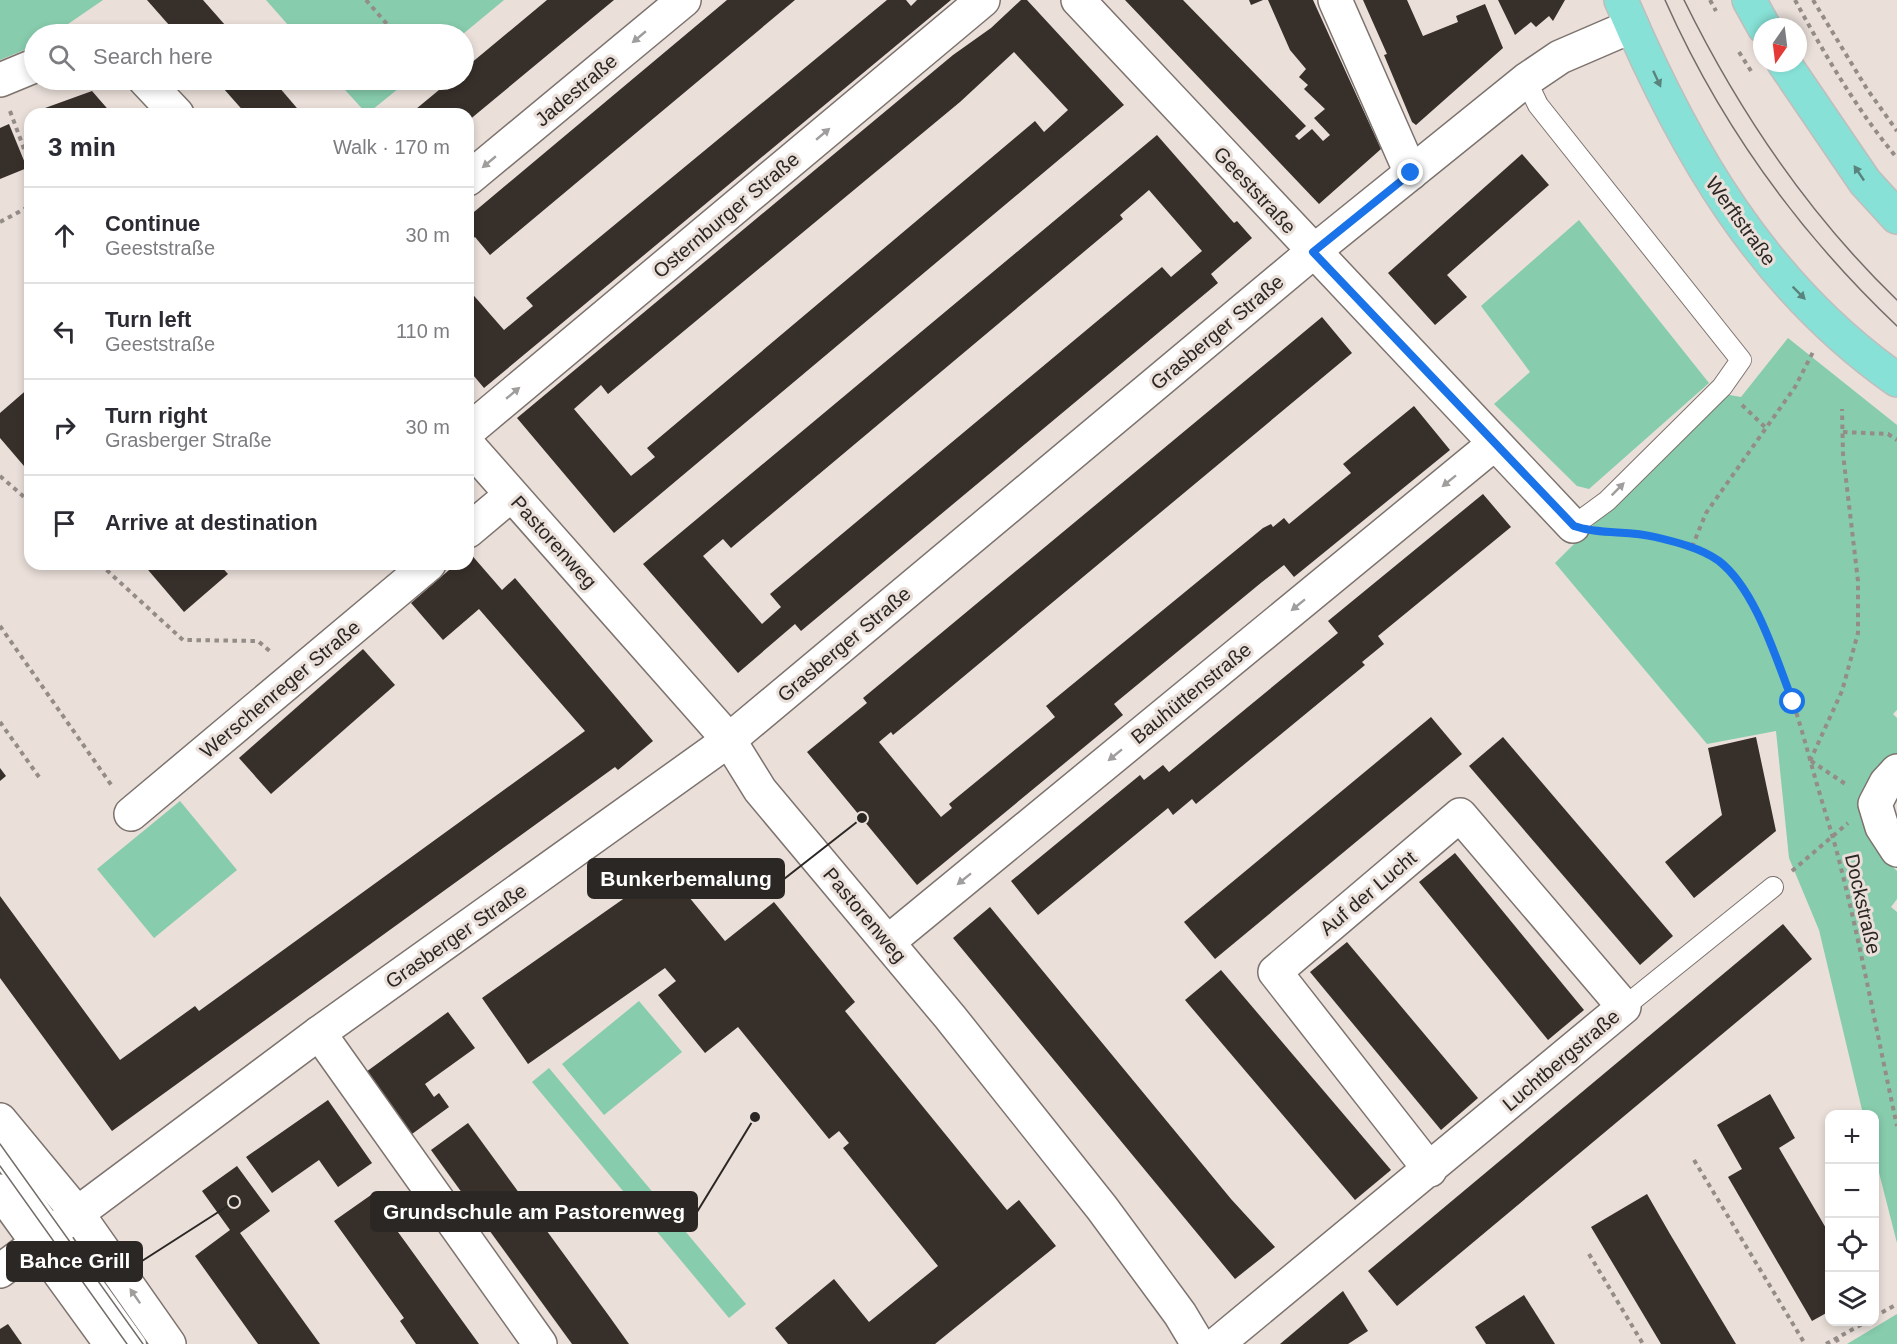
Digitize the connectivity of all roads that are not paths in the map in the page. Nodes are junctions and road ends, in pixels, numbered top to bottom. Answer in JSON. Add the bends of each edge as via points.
{"nodes":[{"id":1,"x":684,"y":0,"type":"edge"},
{"id":2,"x":983,"y":0,"type":"edge"},
{"id":3,"x":1078,"y":0,"type":"edge"},
{"id":4,"x":1335,"y":0,"type":"edge"},
{"id":5,"x":1749,"y":0,"type":"edge"},
{"id":6,"x":1627,"y":13,"type":"edge"},
{"id":7,"x":1759,"y":18,"type":"edge"},
{"id":8,"x":1790,"y":72,"type":"edge"},
{"id":9,"x":24,"y":75,"type":"edge"},
{"id":10,"x":1526,"y":80,"type":"junction"},
{"id":11,"x":154,"y":90,"type":"edge"},
{"id":12,"x":4,"y":93,"type":"edge"},
{"id":13,"x":171,"y":108,"type":"edge"},
{"id":14,"x":1411,"y":173,"type":"junction"},
{"id":15,"x":474,"y":174,"type":"edge"},
{"id":16,"x":1897,"y":217,"type":"edge"},
{"id":17,"x":1313,"y":252,"type":"junction"},
{"id":18,"x":1897,"y":380,"type":"edge"},
{"id":19,"x":474,"y":426,"type":"edge"},
{"id":20,"x":1494,"y":444,"type":"junction"},
{"id":21,"x":474,"y":452,"type":"edge"},
{"id":22,"x":511,"y":495,"type":"junction"},
{"id":23,"x":474,"y":526,"type":"edge"},
{"id":24,"x":1574,"y":526,"type":"joint"},
{"id":25,"x":422,"y":570,"type":"edge"},
{"id":26,"x":729,"y":740,"type":"junction"},
{"id":27,"x":1897,"y":771,"type":"edge"},
{"id":28,"x":131,"y":814,"type":"road end"},
{"id":29,"x":1897,"y":850,"type":"edge"},
{"id":30,"x":1773,"y":887,"type":"road end"},
{"id":31,"x":888,"y":942,"type":"junction"},
{"id":32,"x":1624,"y":1008,"type":"junction"},
{"id":33,"x":319,"y":1033,"type":"junction"},
{"id":34,"x":0,"y":1120,"type":"edge"},
{"id":35,"x":0,"y":1154,"type":"edge"},
{"id":36,"x":1430,"y":1170,"type":"junction"},
{"id":37,"x":0,"y":1191,"type":"edge"},
{"id":38,"x":56,"y":1229,"type":"junction"},
{"id":39,"x":0,"y":1271,"type":"edge"},
{"id":40,"x":111,"y":1344,"type":"edge"},
{"id":41,"x":136,"y":1344,"type":"edge"},
{"id":42,"x":169,"y":1344,"type":"edge"},
{"id":43,"x":540,"y":1344,"type":"edge"},
{"id":44,"x":1198,"y":1344,"type":"edge"},
{"id":45,"x":1217,"y":1344,"type":"edge"}],
"edges":[{"from":1,"to":15,"type":"street","name":"Jadestraße","one_way":true},
{"from":19,"to":2,"type":"street","name":"Osternburger Straße","one_way":true},
{"from":3,"to":17,"type":"street","name":"Geeststraße"},
{"from":4,"to":14,"type":"street"},
{"from":5,"to":7,"type":"main road"},
{"from":6,"to":10,"type":"street","name":"Grasberger Straße"},
{"from":6,"to":18,"type":"main road","name":"Werftstraße","one_way":true,"via":[[1674,117],[1725,204],[1775,269],[1829,324]]},
{"from":16,"to":8,"type":"main road","one_way":true,"via":[[1865,182]]},
{"from":9,"to":12,"type":"street"},
{"from":10,"to":14,"type":"street","name":"Grasberger Straße"},
{"from":24,"to":10,"type":"lane","one_way":true,"via":[[1607,501],[1722,387],[1741,360],[1538,105]]},
{"from":11,"to":13,"type":"street"},
{"from":14,"to":17,"type":"street","name":"Grasberger Straße"},
{"from":17,"to":20,"type":"street","name":"Geeststraße"},
{"from":17,"to":26,"type":"street","name":"Grasberger Straße"},
{"from":20,"to":24,"type":"street","name":"Geeststraße"},
{"from":20,"to":31,"type":"street","name":"Bauhüttenstraße","one_way":true},
{"from":21,"to":22,"type":"street","name":"Pastorenweg"},
{"from":22,"to":23,"type":"street"},
{"from":22,"to":26,"type":"street","name":"Pastorenweg"},
{"from":25,"to":28,"type":"street","name":"Werschenreger Straße"},
{"from":26,"to":31,"type":"street","name":"Pastorenweg","via":[[760,790]]},
{"from":26,"to":33,"type":"street","name":"Grasberger Straße"},
{"from":27,"to":29,"type":"street","via":[[1875,804],[1882,827]]},
{"from":30,"to":32,"type":"lane","name":"Luchtbergstraße"},
{"from":31,"to":44,"type":"street","name":"Pastorenweg","via":[[1102,1208]]},
{"from":32,"to":36,"type":"street","name":"Luchtbergstraße"},
{"from":32,"to":36,"type":"street","name":"Auf der Lucht","via":[[1460,815],[1275,972]]},
{"from":33,"to":38,"type":"street","name":"Grasberger Straße"},
{"from":33,"to":43,"type":"street"},
{"from":34,"to":38,"type":"street"},
{"from":35,"to":38,"type":"lane"},
{"from":36,"to":45,"type":"street","name":"Luchtbergstraße"},
{"from":37,"to":38,"type":"street"},
{"from":38,"to":39,"type":"street","name":"Grasberger Straße"},
{"from":38,"to":40,"type":"street"},
{"from":38,"to":41,"type":"lane"},
{"from":42,"to":38,"type":"street","one_way":true}]}
